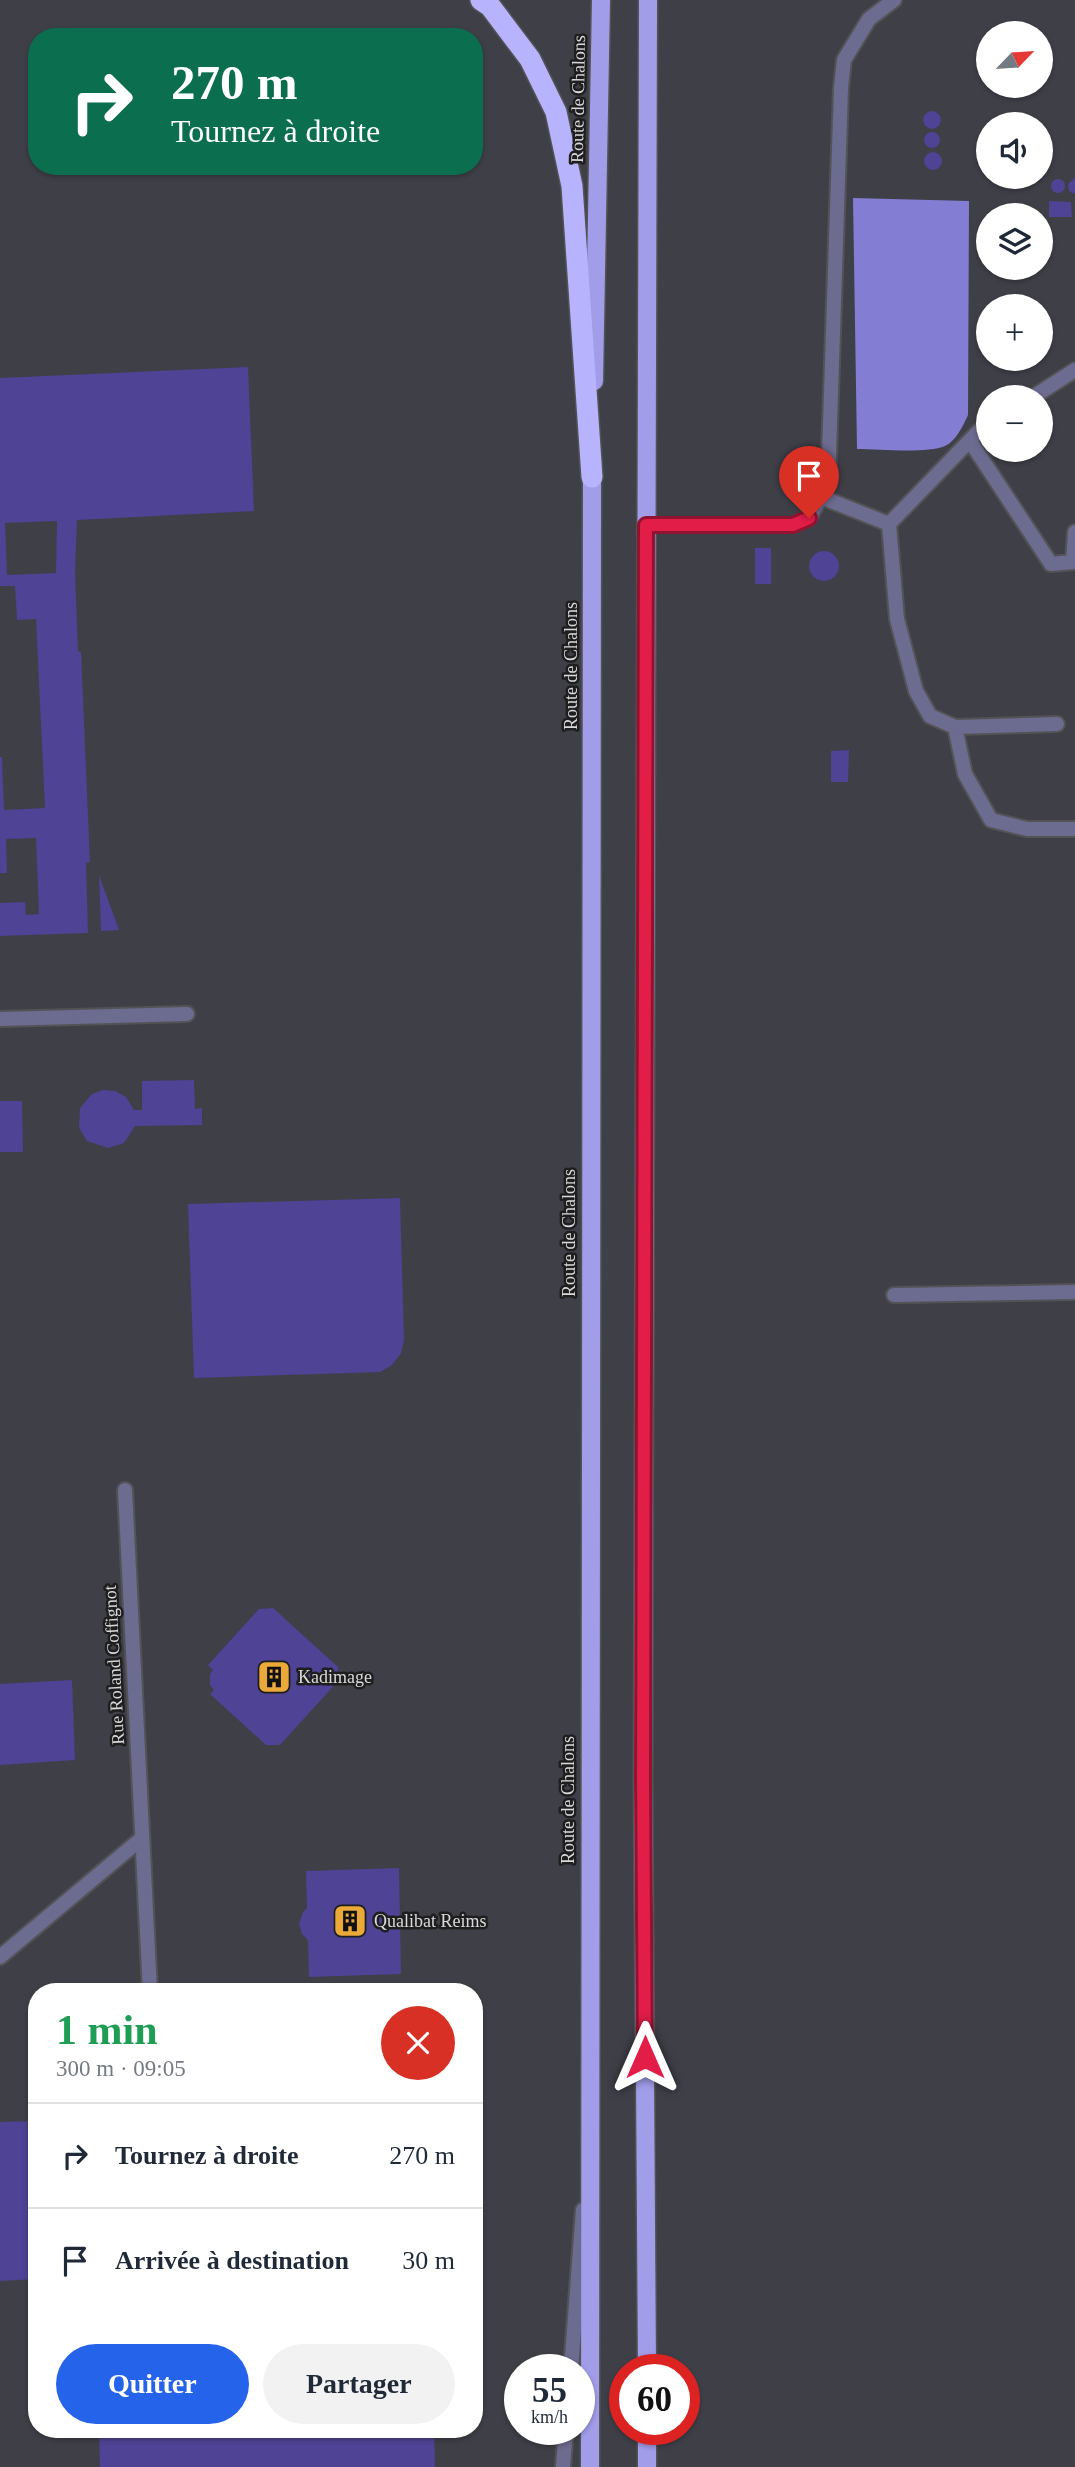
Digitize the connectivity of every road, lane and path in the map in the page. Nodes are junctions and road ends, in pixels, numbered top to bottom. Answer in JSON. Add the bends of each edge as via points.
{"nodes":[{"id":1,"x":481,"y":0,"type":"edge"},
{"id":2,"x":601,"y":0,"type":"edge"},
{"id":3,"x":648,"y":0,"type":"edge"},
{"id":4,"x":894,"y":0,"type":"edge"},
{"id":5,"x":1075,"y":370,"type":"edge"},
{"id":6,"x":1052,"y":385,"type":"edge"},
{"id":7,"x":976,"y":436,"type":"edge"},
{"id":8,"x":970,"y":441,"type":"junction"},
{"id":9,"x":592,"y":477,"type":"junction"},
{"id":10,"x":821,"y":497,"type":"junction"},
{"id":11,"x":889,"y":524,"type":"junction"},
{"id":12,"x":646,"y":525,"type":"junction"},
{"id":13,"x":1075,"y":532,"type":"edge"},
{"id":14,"x":1056,"y":724,"type":"dead end"},
{"id":15,"x":955,"y":727,"type":"junction"},
{"id":16,"x":1075,"y":829,"type":"edge"},
{"id":17,"x":187,"y":1014,"type":"dead end"},
{"id":18,"x":0,"y":1018,"type":"edge"},
{"id":19,"x":1075,"y":1292,"type":"edge"},
{"id":20,"x":894,"y":1294,"type":"dead end"},
{"id":21,"x":125,"y":1490,"type":"dead end"},
{"id":22,"x":141,"y":1839,"type":"junction"},
{"id":23,"x":0,"y":1957,"type":"edge"},
{"id":24,"x":149,"y":1983,"type":"edge"},
{"id":25,"x":589,"y":2136,"type":"junction"},
{"id":26,"x":571,"y":2354,"type":"edge"},
{"id":27,"x":647,"y":2354,"type":"edge"},
{"id":28,"x":565,"y":2445,"type":"edge"},
{"id":29,"x":647,"y":2445,"type":"edge"},
{"id":30,"x":563,"y":2467,"type":"edge"},
{"id":31,"x":590,"y":2467,"type":"edge"},
{"id":32,"x":647,"y":2467,"type":"edge"}],
"edges":[{"from":1,"to":9,"type":"highway","via":[[530,59],[556,112],[572,186]]},
{"from":2,"to":9,"type":"main road","name":"Route de Chalons"},
{"from":3,"to":12,"type":"main road"},
{"from":4,"to":10,"type":"street","via":[[869,19],[844,60],[828,485]]},
{"from":5,"to":6,"type":"street"},
{"from":7,"to":8,"type":"street"},
{"from":8,"to":11,"type":"street"},
{"from":8,"to":13,"type":"street","via":[[1051,564],[1073,562]]},
{"from":9,"to":25,"type":"main road","name":"Route de Chalons"},
{"from":10,"to":11,"type":"street"},
{"from":10,"to":12,"type":"street","via":[[809,518],[793,525]]},
{"from":11,"to":15,"type":"street","via":[[897,619],[916,691],[929,716]]},
{"from":12,"to":27,"type":"main road","via":[[643,1779]]},
{"from":14,"to":15,"type":"street"},
{"from":15,"to":16,"type":"street","via":[[965,774],[991,820],[1027,829]]},
{"from":17,"to":18,"type":"street"},
{"from":19,"to":20,"type":"street"},
{"from":21,"to":22,"type":"street","name":"Rue Roland Coffignot"},
{"from":22,"to":23,"type":"street"},
{"from":22,"to":24,"type":"street","name":"Rue Roland Coffignot"},
{"from":25,"to":26,"type":"street"},
{"from":25,"to":31,"type":"main road","name":"Route de Chalons"},
{"from":28,"to":30,"type":"street"},
{"from":29,"to":32,"type":"main road"}]}
